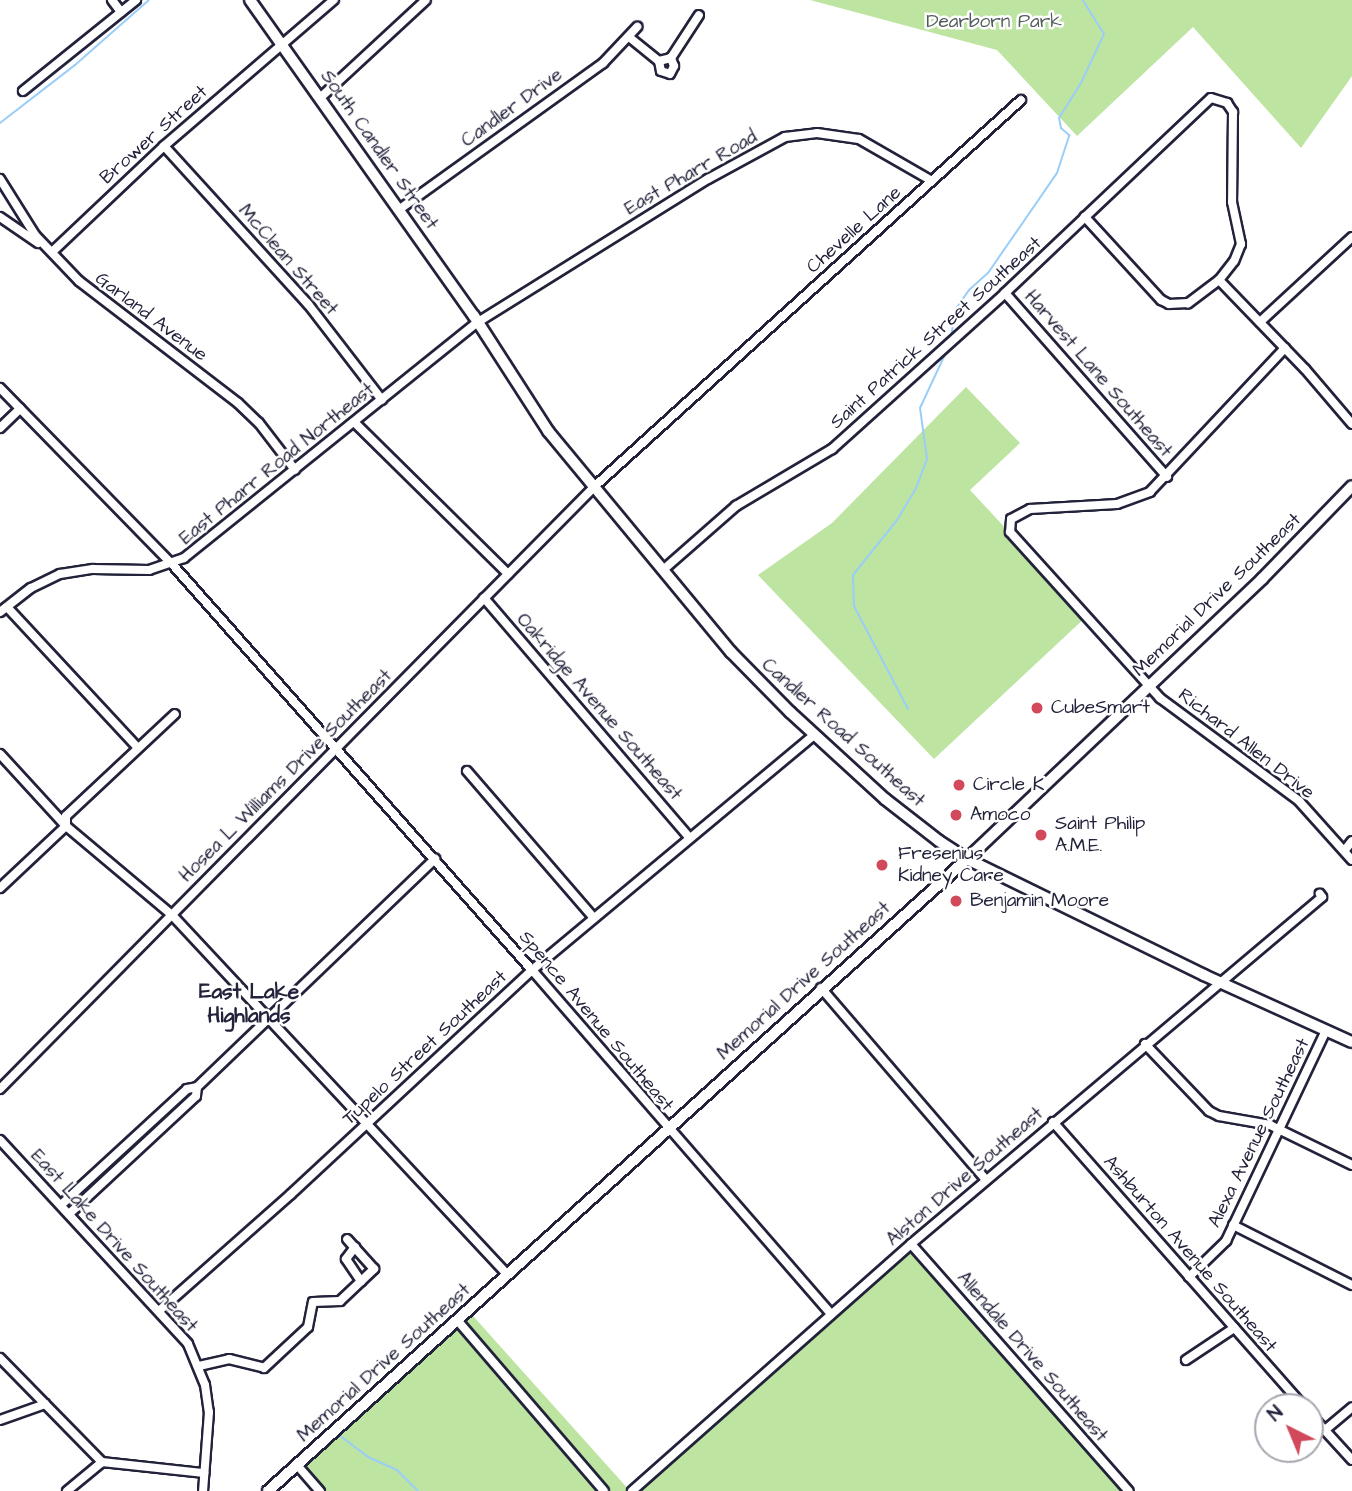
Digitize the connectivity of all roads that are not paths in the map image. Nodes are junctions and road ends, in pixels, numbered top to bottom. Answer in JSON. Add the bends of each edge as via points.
{"nodes":[{"id":1,"x":111,"y":0,"type":"edge"},
{"id":2,"x":136,"y":0,"type":"edge"},
{"id":3,"x":250,"y":0,"type":"edge"},
{"id":4,"x":334,"y":0,"type":"edge"},
{"id":5,"x":426,"y":0,"type":"edge"},
{"id":6,"x":121,"y":12,"type":"junction"},
{"id":7,"x":699,"y":15,"type":"dead end"},
{"id":8,"x":637,"y":27,"type":"dead end"},
{"id":9,"x":629,"y":37,"type":"junction"},
{"id":10,"x":281,"y":43,"type":"junction"},
{"id":11,"x":671,"y":58,"type":"junction"},
{"id":12,"x":659,"y":61,"type":"junction"},
{"id":13,"x":23,"y":91,"type":"dead end"},
{"id":14,"x":320,"y":98,"type":"junction"},
{"id":15,"x":1021,"y":100,"type":"dead end"},
{"id":16,"x":164,"y":146,"type":"junction"},
{"id":17,"x":0,"y":179,"type":"edge"},
{"id":18,"x":932,"y":181,"type":"junction"},
{"id":19,"x":400,"y":209,"type":"junction"},
{"id":20,"x":0,"y":217,"type":"edge"},
{"id":21,"x":1085,"y":217,"type":"junction"},
{"id":22,"x":1352,"y":237,"type":"edge"},
{"id":23,"x":52,"y":253,"type":"junction"},
{"id":24,"x":1219,"y":280,"type":"junction"},
{"id":25,"x":1005,"y":293,"type":"junction"},
{"id":26,"x":478,"y":322,"type":"junction"},
{"id":27,"x":1260,"y":322,"type":"junction"},
{"id":28,"x":1285,"y":348,"type":"junction"},
{"id":29,"x":0,"y":388,"type":"edge"},
{"id":30,"x":382,"y":400,"type":"junction"},
{"id":31,"x":20,"y":409,"type":"junction"},
{"id":32,"x":355,"y":423,"type":"junction"},
{"id":33,"x":1352,"y":424,"type":"edge"},
{"id":34,"x":0,"y":428,"type":"edge"},
{"id":35,"x":295,"y":470,"type":"junction"},
{"id":36,"x":1167,"y":477,"type":"junction"},
{"id":37,"x":595,"y":486,"type":"junction"},
{"id":38,"x":1352,"y":486,"type":"edge"},
{"id":39,"x":172,"y":564,"type":"junction"},
{"id":40,"x":664,"y":569,"type":"junction"},
{"id":41,"x":508,"y":575,"type":"junction"},
{"id":42,"x":484,"y":598,"type":"junction"},
{"id":43,"x":4,"y":609,"type":"edge"},
{"id":44,"x":1151,"y":684,"type":"junction"},
{"id":45,"x":175,"y":714,"type":"dead end"},
{"id":46,"x":815,"y":734,"type":"junction"},
{"id":47,"x":138,"y":748,"type":"junction"},
{"id":48,"x":335,"y":749,"type":"junction"},
{"id":49,"x":0,"y":754,"type":"edge"},
{"id":50,"x":467,"y":771,"type":"dead end"},
{"id":51,"x":66,"y":826,"type":"junction"},
{"id":52,"x":689,"y":837,"type":"junction"},
{"id":53,"x":1352,"y":841,"type":"edge"},
{"id":54,"x":1345,"y":850,"type":"junction"},
{"id":55,"x":435,"y":859,"type":"junction"},
{"id":56,"x":967,"y":859,"type":"junction"},
{"id":57,"x":1352,"y":860,"type":"edge"},
{"id":58,"x":0,"y":888,"type":"edge"},
{"id":59,"x":1320,"y":894,"type":"dead end"},
{"id":60,"x":172,"y":915,"type":"junction"},
{"id":61,"x":594,"y":918,"type":"junction"},
{"id":62,"x":532,"y":970,"type":"junction"},
{"id":63,"x":1219,"y":982,"type":"junction"},
{"id":64,"x":821,"y":988,"type":"junction"},
{"id":65,"x":268,"y":1018,"type":"junction"},
{"id":66,"x":1326,"y":1030,"type":"junction"},
{"id":67,"x":1352,"y":1042,"type":"edge"},
{"id":68,"x":1145,"y":1044,"type":"junction"},
{"id":69,"x":197,"y":1087,"type":"junction"},
{"id":70,"x":0,"y":1089,"type":"edge"},
{"id":71,"x":1052,"y":1122,"type":"junction"},
{"id":72,"x":366,"y":1124,"type":"junction"},
{"id":73,"x":667,"y":1128,"type":"junction"},
{"id":74,"x":1278,"y":1130,"type":"junction"},
{"id":75,"x":0,"y":1140,"type":"edge"},
{"id":76,"x":1352,"y":1165,"type":"edge"},
{"id":77,"x":986,"y":1180,"type":"junction"},
{"id":78,"x":61,"y":1205,"type":"junction"},
{"id":79,"x":69,"y":1214,"type":"junction"},
{"id":80,"x":1233,"y":1225,"type":"junction"},
{"id":81,"x":347,"y":1239,"type":"dead end"},
{"id":82,"x":911,"y":1244,"type":"junction"},
{"id":83,"x":355,"y":1247,"type":"junction"},
{"id":84,"x":507,"y":1274,"type":"junction"},
{"id":85,"x":1189,"y":1277,"type":"junction"},
{"id":86,"x":361,"y":1281,"type":"junction"},
{"id":87,"x":1352,"y":1285,"type":"edge"},
{"id":88,"x":160,"y":1310,"type":"junction"},
{"id":89,"x":831,"y":1314,"type":"junction"},
{"id":90,"x":457,"y":1320,"type":"junction"},
{"id":91,"x":1234,"y":1328,"type":"junction"},
{"id":92,"x":0,"y":1357,"type":"edge"},
{"id":93,"x":1186,"y":1360,"type":"dead end"},
{"id":94,"x":199,"y":1367,"type":"junction"},
{"id":95,"x":1292,"y":1393,"type":"edge"},
{"id":96,"x":45,"y":1404,"type":"junction"},
{"id":97,"x":1352,"y":1407,"type":"edge"},
{"id":98,"x":0,"y":1420,"type":"edge"},
{"id":99,"x":1325,"y":1430,"type":"joint"},
{"id":100,"x":1352,"y":1460,"type":"edge"},
{"id":101,"x":102,"y":1462,"type":"junction"},
{"id":102,"x":297,"y":1465,"type":"junction"},
{"id":103,"x":204,"y":1473,"type":"junction"},
{"id":104,"x":67,"y":1491,"type":"edge"},
{"id":105,"x":203,"y":1491,"type":"edge"},
{"id":106,"x":268,"y":1491,"type":"edge"},
{"id":107,"x":320,"y":1491,"type":"edge"},
{"id":108,"x":604,"y":1491,"type":"edge"},
{"id":109,"x":632,"y":1491,"type":"edge"},
{"id":110,"x":1129,"y":1491,"type":"edge"}],
"edges":[{"from":1,"to":6,"type":"street"},
{"from":2,"to":6,"type":"street"},
{"from":3,"to":10,"type":"main road","name":"South Candler Street"},
{"from":4,"to":10,"type":"street","name":"Brower Street"},
{"from":5,"to":14,"type":"street"},
{"from":6,"to":13,"type":"street"},
{"from":7,"to":11,"type":"street"},
{"from":8,"to":9,"type":"street","name":"Candler Drive"},
{"from":9,"to":12,"type":"street"},
{"from":9,"to":19,"type":"street","name":"Candler Drive","via":[[603,63]]},
{"from":10,"to":14,"type":"main road","name":"South Candler Street"},
{"from":10,"to":16,"type":"street","name":"Brower Street"},
{"from":11,"to":12,"type":"street"},
{"from":11,"to":12,"type":"street","via":[[670,74],[660,71]]},
{"from":14,"to":19,"type":"main road","name":"South Candler Street"},
{"from":15,"to":18,"type":"street","name":"Chevelle Lane"},
{"from":16,"to":23,"type":"street","name":"Brower Street"},
{"from":16,"to":30,"type":"street","name":"McClean Street","via":[[308,304]]},
{"from":17,"to":23,"type":"street","name":"Garland Avenue","via":[[28,225]]},
{"from":18,"to":26,"type":"street","name":"East Pharr Road","via":[[859,139],[817,134],[785,137],[708,179]]},
{"from":18,"to":37,"type":"street","name":"Chevelle Lane"},
{"from":19,"to":26,"type":"main road","name":"South Candler Street"},
{"from":20,"to":23,"type":"street"},
{"from":21,"to":24,"type":"street","via":[[1169,304],[1188,303]]},
{"from":21,"to":24,"type":"street","name":"Saint Patrick Street Southeast","via":[[1211,98],[1227,103],[1233,113],[1232,202],[1241,244]]},
{"from":21,"to":25,"type":"street","name":"Saint Patrick Street Southeast"},
{"from":22,"to":27,"type":"street"},
{"from":23,"to":35,"type":"street","name":"Garland Avenue","via":[[102,301],[238,403]]},
{"from":24,"to":27,"type":"street"},
{"from":25,"to":36,"type":"street","name":"Harvest Lane Southeast"},
{"from":25,"to":40,"type":"street","name":"Saint Patrick Street Southeast","via":[[832,449],[736,506]]},
{"from":26,"to":30,"type":"street","name":"East Pharr Road Northeast"},
{"from":26,"to":37,"type":"main road","name":"South Candler Street","via":[[548,431]]},
{"from":27,"to":28,"type":"street"},
{"from":28,"to":33,"type":"street"},
{"from":28,"to":36,"type":"street"},
{"from":29,"to":31,"type":"street","name":"Spence Avenue Southeast"},
{"from":30,"to":32,"type":"street","name":"East Pharr Road Northeast"},
{"from":31,"to":34,"type":"street"},
{"from":31,"to":39,"type":"street","name":"Spence Avenue Southeast"},
{"from":32,"to":35,"type":"street","name":"East Pharr Road Northeast"},
{"from":32,"to":41,"type":"street"},
{"from":35,"to":39,"type":"street","name":"East Pharr Road Northeast","via":[[203,546]]},
{"from":36,"to":44,"type":"street","name":"Richard Allen Drive","via":[[1129,502],[1022,511],[1012,519],[1010,532]]},
{"from":37,"to":40,"type":"main road","name":"Candler Road Southeast"},
{"from":37,"to":41,"type":"street","name":"Hosea L Williams Drive Southeast"},
{"from":38,"to":44,"type":"main road","name":"Memorial Drive Southeast"},
{"from":39,"to":43,"type":"street","name":"East Pharr Road Northeast","via":[[149,570],[93,569],[60,575]]},
{"from":39,"to":48,"type":"street","name":"Spence Avenue Southeast"},
{"from":40,"to":46,"type":"main road","name":"Candler Road Southeast","via":[[731,652]]},
{"from":41,"to":42,"type":"street","name":"Hosea L Williams Drive Southeast"},
{"from":42,"to":48,"type":"street","name":"Hosea L Williams Drive Southeast"},
{"from":42,"to":52,"type":"street","name":"Oakridge Avenue Southeast"},
{"from":43,"to":47,"type":"street"},
{"from":44,"to":54,"type":"street","name":"Richard Allen Drive","via":[[1160,698],[1299,801]]},
{"from":44,"to":56,"type":"main road","name":"Memorial Drive Southeast"},
{"from":45,"to":47,"type":"street"},
{"from":46,"to":52,"type":"street","name":"Tupelo Street Southeast"},
{"from":46,"to":56,"type":"main road","name":"Candler Road Southeast","via":[[885,799]]},
{"from":47,"to":51,"type":"street","via":[[66,816]]},
{"from":48,"to":55,"type":"street","name":"Spence Avenue Southeast"},
{"from":48,"to":60,"type":"street","name":"Hosea L Williams Drive Southeast"},
{"from":49,"to":51,"type":"street"},
{"from":50,"to":61,"type":"street"},
{"from":51,"to":58,"type":"street"},
{"from":51,"to":60,"type":"street"},
{"from":52,"to":61,"type":"street","name":"Tupelo Street Southeast"},
{"from":53,"to":54,"type":"street"},
{"from":54,"to":57,"type":"street","name":"Richard Allen Drive"},
{"from":55,"to":62,"type":"street","name":"Spence Avenue Southeast"},
{"from":55,"to":65,"type":"street"},
{"from":56,"to":63,"type":"main road","name":"Candler Road Southeast"},
{"from":56,"to":64,"type":"main road","name":"Memorial Drive Southeast"},
{"from":59,"to":63,"type":"street","name":"Alston Drive Southeast","via":[[1322,897]]},
{"from":60,"to":65,"type":"street"},
{"from":60,"to":70,"type":"street","name":"Hosea L Williams Drive Southeast"},
{"from":61,"to":62,"type":"street","name":"Tupelo Street Southeast"},
{"from":62,"to":72,"type":"street","name":"Tupelo Street Southeast"},
{"from":62,"to":73,"type":"street","name":"Spence Avenue Southeast"},
{"from":63,"to":66,"type":"main road","name":"Candler Road Southeast"},
{"from":63,"to":68,"type":"street","name":"Alston Drive Southeast"},
{"from":64,"to":73,"type":"main road","name":"Memorial Drive Southeast"},
{"from":64,"to":77,"type":"street"},
{"from":65,"to":69,"type":"street"},
{"from":65,"to":72,"type":"street"},
{"from":66,"to":67,"type":"main road","name":"Candler Road Southeast"},
{"from":66,"to":74,"type":"street","name":"Alexa Avenue Southeast"},
{"from":68,"to":71,"type":"street","name":"Alston Drive Southeast"},
{"from":68,"to":74,"type":"street","via":[[1209,1111],[1259,1121]]},
{"from":69,"to":78,"type":"street","via":[[187,1088]]},
{"from":69,"to":79,"type":"street","via":[[196,1096]]},
{"from":71,"to":77,"type":"street","name":"Alston Drive Southeast"},
{"from":71,"to":85,"type":"street","name":"Ashburton Avenue Southeast"},
{"from":72,"to":84,"type":"street"},
{"from":72,"to":88,"type":"street","name":"Tupelo Street Southeast"},
{"from":73,"to":84,"type":"main road","name":"Memorial Drive Southeast"},
{"from":73,"to":89,"type":"street","name":"Spence Avenue Southeast"},
{"from":74,"to":76,"type":"street"},
{"from":74,"to":80,"type":"street","name":"Alexa Avenue Southeast"},
{"from":75,"to":78,"type":"street","name":"East Lake Drive Southeast"},
{"from":77,"to":82,"type":"street","name":"Alston Drive Southeast"},
{"from":78,"to":79,"type":"street","name":"East Lake Drive Southeast"},
{"from":79,"to":88,"type":"street","name":"East Lake Drive Southeast"},
{"from":80,"to":85,"type":"street","name":"Alexa Avenue Southeast","via":[[1218,1251]]},
{"from":80,"to":87,"type":"street"},
{"from":81,"to":83,"type":"street"},
{"from":82,"to":89,"type":"street","name":"Alston Drive Southeast"},
{"from":82,"to":110,"type":"street","name":"Allendale Drive Southeast"},
{"from":83,"to":86,"type":"street","via":[[346,1259]]},
{"from":83,"to":86,"type":"street","via":[[374,1269]]},
{"from":84,"to":90,"type":"main road","name":"Memorial Drive Southeast"},
{"from":85,"to":91,"type":"street","name":"Ashburton Avenue Southeast"},
{"from":86,"to":94,"type":"street","via":[[340,1301],[313,1302],[308,1327],[264,1368],[229,1359]]},
{"from":88,"to":94,"type":"street","name":"East Lake Drive Southeast","via":[[188,1344]]},
{"from":89,"to":109,"type":"street","name":"Alston Drive Southeast"},
{"from":90,"to":102,"type":"main road","name":"Memorial Drive Southeast"},
{"from":90,"to":108,"type":"street"},
{"from":91,"to":93,"type":"street"},
{"from":91,"to":95,"type":"street","name":"Ashburton Avenue Southeast"},
{"from":92,"to":96,"type":"street"},
{"from":94,"to":103,"type":"street","name":"East Lake Drive Southeast","via":[[209,1412]]},
{"from":96,"to":98,"type":"street"},
{"from":96,"to":101,"type":"street"},
{"from":97,"to":99,"type":"street"},
{"from":99,"to":100,"type":"street"},
{"from":101,"to":103,"type":"street"},
{"from":101,"to":104,"type":"street"},
{"from":102,"to":106,"type":"main road","name":"Memorial Drive Southeast"},
{"from":102,"to":107,"type":"street"},
{"from":103,"to":105,"type":"street","name":"East Lake Drive Southeast"}]}
